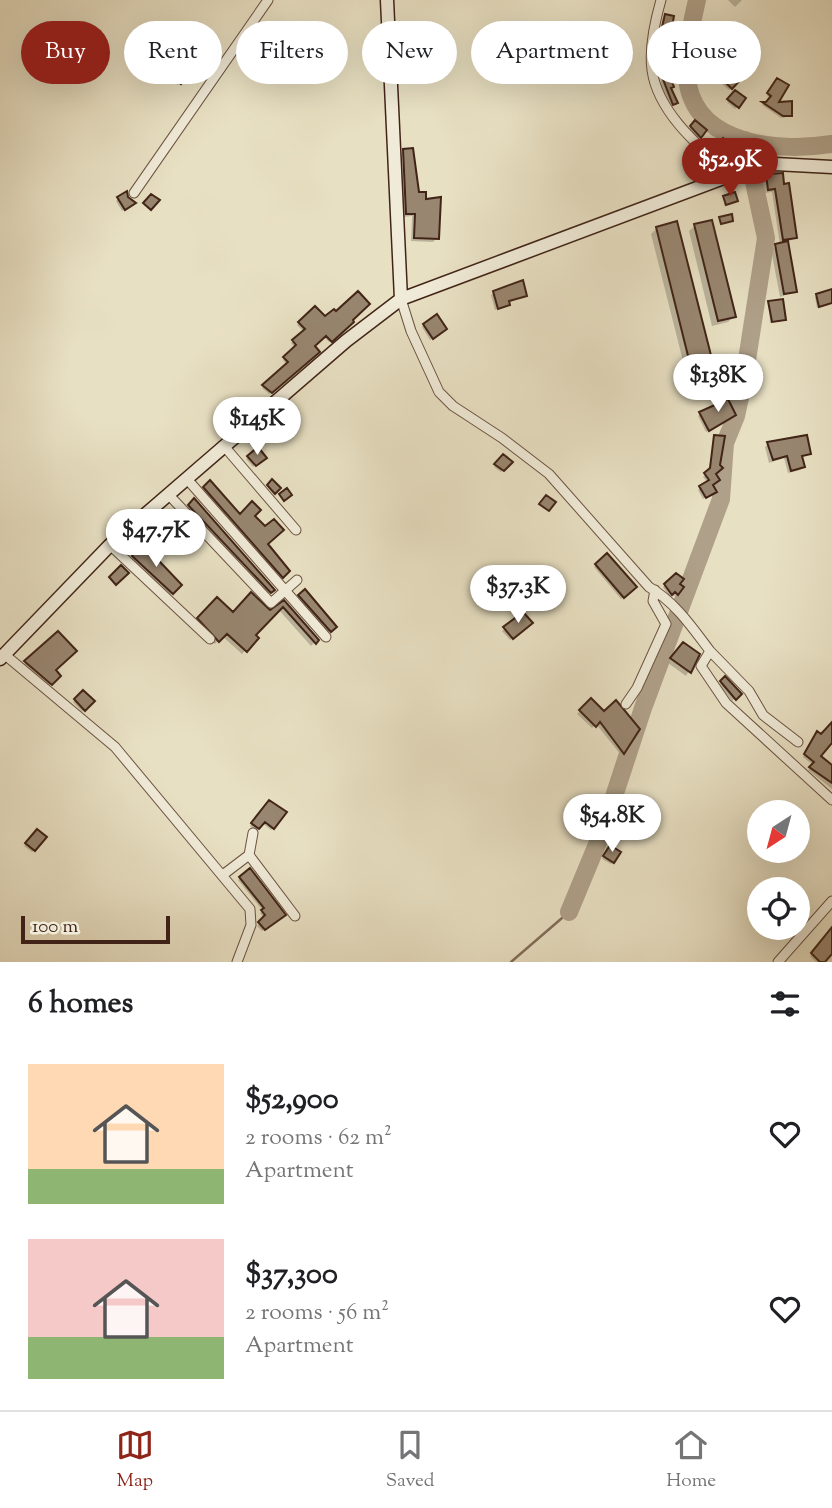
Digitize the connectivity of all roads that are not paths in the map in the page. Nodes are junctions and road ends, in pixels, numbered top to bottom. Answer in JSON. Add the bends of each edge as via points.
{"nodes":[{"id":1,"x":268,"y":0,"type":"edge"},
{"id":2,"x":387,"y":0,"type":"edge"},
{"id":3,"x":661,"y":0,"type":"edge"},
{"id":4,"x":832,"y":167,"type":"edge"},
{"id":5,"x":733,"y":177,"type":"junction"},
{"id":6,"x":134,"y":193,"type":"dead end"},
{"id":7,"x":401,"y":299,"type":"junction"},
{"id":8,"x":223,"y":446,"type":"junction"},
{"id":9,"x":187,"y":479,"type":"junction"},
{"id":10,"x":167,"y":494,"type":"junction"},
{"id":11,"x":296,"y":530,"type":"dead end"},
{"id":12,"x":110,"y":545,"type":"junction"},
{"id":13,"x":297,"y":580,"type":"dead end"},
{"id":14,"x":286,"y":591,"type":"junction"},
{"id":15,"x":659,"y":592,"type":"junction"},
{"id":16,"x":326,"y":638,"type":"dead end"},
{"id":17,"x":210,"y":639,"type":"dead end"},
{"id":18,"x":710,"y":652,"type":"junction"},
{"id":19,"x":2,"y":657,"type":"edge"},
{"id":20,"x":626,"y":704,"type":"dead end"},
{"id":21,"x":798,"y":742,"type":"dead end"},
{"id":22,"x":832,"y":800,"type":"edge"},
{"id":23,"x":253,"y":833,"type":"dead end"},
{"id":24,"x":248,"y":855,"type":"junction"},
{"id":25,"x":224,"y":874,"type":"junction"},
{"id":26,"x":832,"y":901,"type":"edge"},
{"id":27,"x":295,"y":916,"type":"dead end"},
{"id":28,"x":237,"y":962,"type":"edge"},
{"id":29,"x":778,"y":962,"type":"edge"}],
"edges":[{"from":1,"to":6,"type":"street"},
{"from":2,"to":7,"type":"main road"},
{"from":3,"to":5,"type":"street","via":[[652,70],[662,98],[693,140]]},
{"from":4,"to":5,"type":"main road","via":[[775,164],[753,167]]},
{"from":5,"to":7,"type":"main road"},
{"from":7,"to":8,"type":"main road"},
{"from":7,"to":15,"type":"street","via":[[439,392],[549,474],[606,541]]},
{"from":8,"to":9,"type":"main road"},
{"from":8,"to":11,"type":"street"},
{"from":9,"to":10,"type":"main road"},
{"from":9,"to":14,"type":"street"},
{"from":10,"to":12,"type":"main road"},
{"from":10,"to":14,"type":"street","via":[[271,603]]},
{"from":12,"to":17,"type":"street"},
{"from":12,"to":19,"type":"main road"},
{"from":13,"to":14,"type":"street"},
{"from":14,"to":16,"type":"street"},
{"from":15,"to":18,"type":"street"},
{"from":15,"to":20,"type":"street","via":[[653,601],[666,624]]},
{"from":18,"to":21,"type":"street","via":[[749,691],[763,715]]},
{"from":18,"to":22,"type":"street","via":[[701,666],[726,703]]},
{"from":19,"to":25,"type":"street","via":[[115,747]]},
{"from":23,"to":24,"type":"street"},
{"from":24,"to":25,"type":"street"},
{"from":24,"to":27,"type":"street"},
{"from":25,"to":28,"type":"street","via":[[252,917]]},
{"from":26,"to":29,"type":"street"}]}
